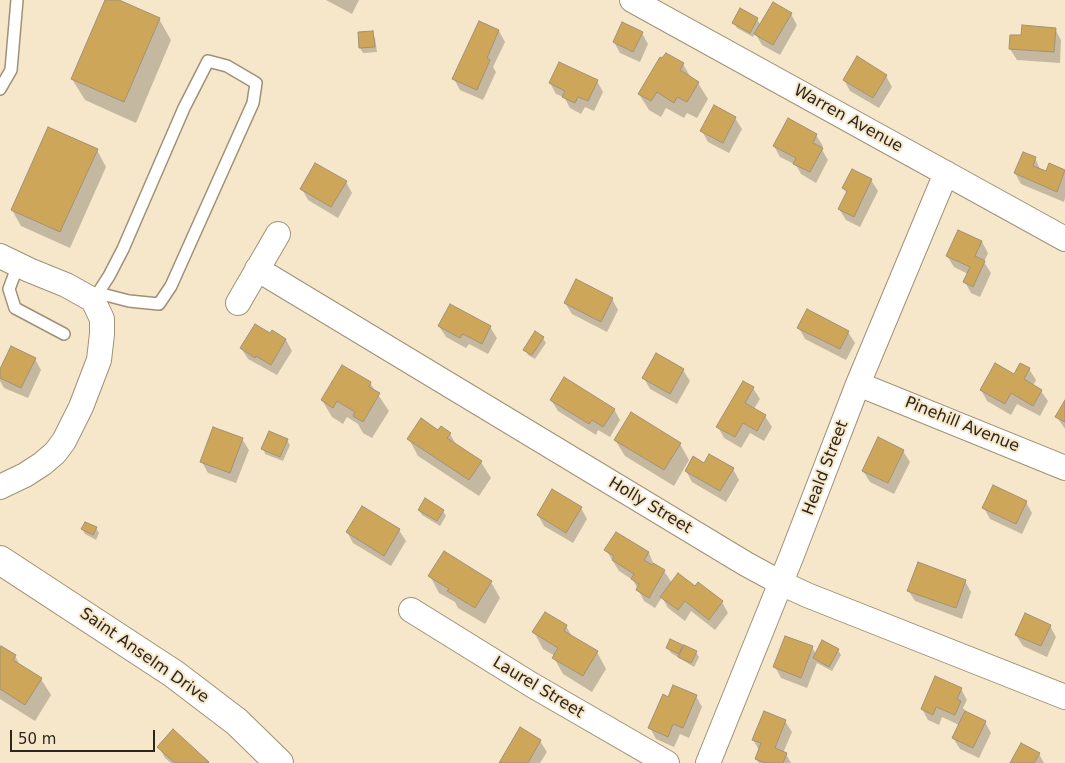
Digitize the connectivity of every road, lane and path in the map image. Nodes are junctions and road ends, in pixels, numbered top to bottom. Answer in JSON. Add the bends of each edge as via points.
{"nodes":[{"id":1,"x":17,"y":0,"type":"edge"},
{"id":2,"x":632,"y":0,"type":"edge"},
{"id":3,"x":0,"y":89,"type":"edge"},
{"id":4,"x":946,"y":174,"type":"junction"},
{"id":5,"x":278,"y":234,"type":"dead end"},
{"id":6,"x":1065,"y":239,"type":"edge"},
{"id":7,"x":9,"y":260,"type":"edge"},
{"id":8,"x":257,"y":269,"type":"junction"},
{"id":9,"x":95,"y":296,"type":"junction"},
{"id":10,"x":238,"y":303,"type":"dead end"},
{"id":11,"x":64,"y":334,"type":"dead end"},
{"id":12,"x":858,"y":384,"type":"junction"},
{"id":13,"x":1065,"y":468,"type":"edge"},
{"id":14,"x":0,"y":486,"type":"edge"},
{"id":15,"x":0,"y":560,"type":"edge"},
{"id":16,"x":780,"y":583,"type":"junction"},
{"id":17,"x":411,"y":610,"type":"dead end"},
{"id":18,"x":1065,"y":697,"type":"edge"},
{"id":19,"x":279,"y":763,"type":"edge"},
{"id":20,"x":667,"y":763,"type":"edge"},
{"id":21,"x":708,"y":763,"type":"edge"}],
"edges":[{"from":1,"to":3,"type":"lane","via":[[11,70]]},
{"from":2,"to":4,"type":"street","name":"Warren Avenue"},
{"from":4,"to":6,"type":"street","name":"Warren Avenue"},
{"from":4,"to":12,"type":"street","name":"Heald Street"},
{"from":5,"to":8,"type":"street"},
{"from":7,"to":9,"type":"street"},
{"from":7,"to":11,"type":"lane","via":[[9,289],[16,308]]},
{"from":8,"to":10,"type":"street"},
{"from":8,"to":16,"type":"street","name":"Holly Street"},
{"from":9,"to":9,"type":"lane","via":[[123,249],[184,108],[208,61],[227,66],[256,84],[253,103],[171,286],[159,304]]},
{"from":9,"to":14,"type":"street","via":[[102,319],[102,347],[72,428],[55,453],[42,464]]},
{"from":12,"to":13,"type":"street","name":"Pinehill Avenue"},
{"from":12,"to":16,"type":"street","name":"Heald Street"},
{"from":15,"to":19,"type":"street","name":"Saint Anselm Drive","via":[[174,674],[237,722]]},
{"from":16,"to":18,"type":"street","name":"Holly Street"},
{"from":16,"to":21,"type":"street","name":"Heald Street"},
{"from":17,"to":20,"type":"street","name":"Laurel Street"}]}
